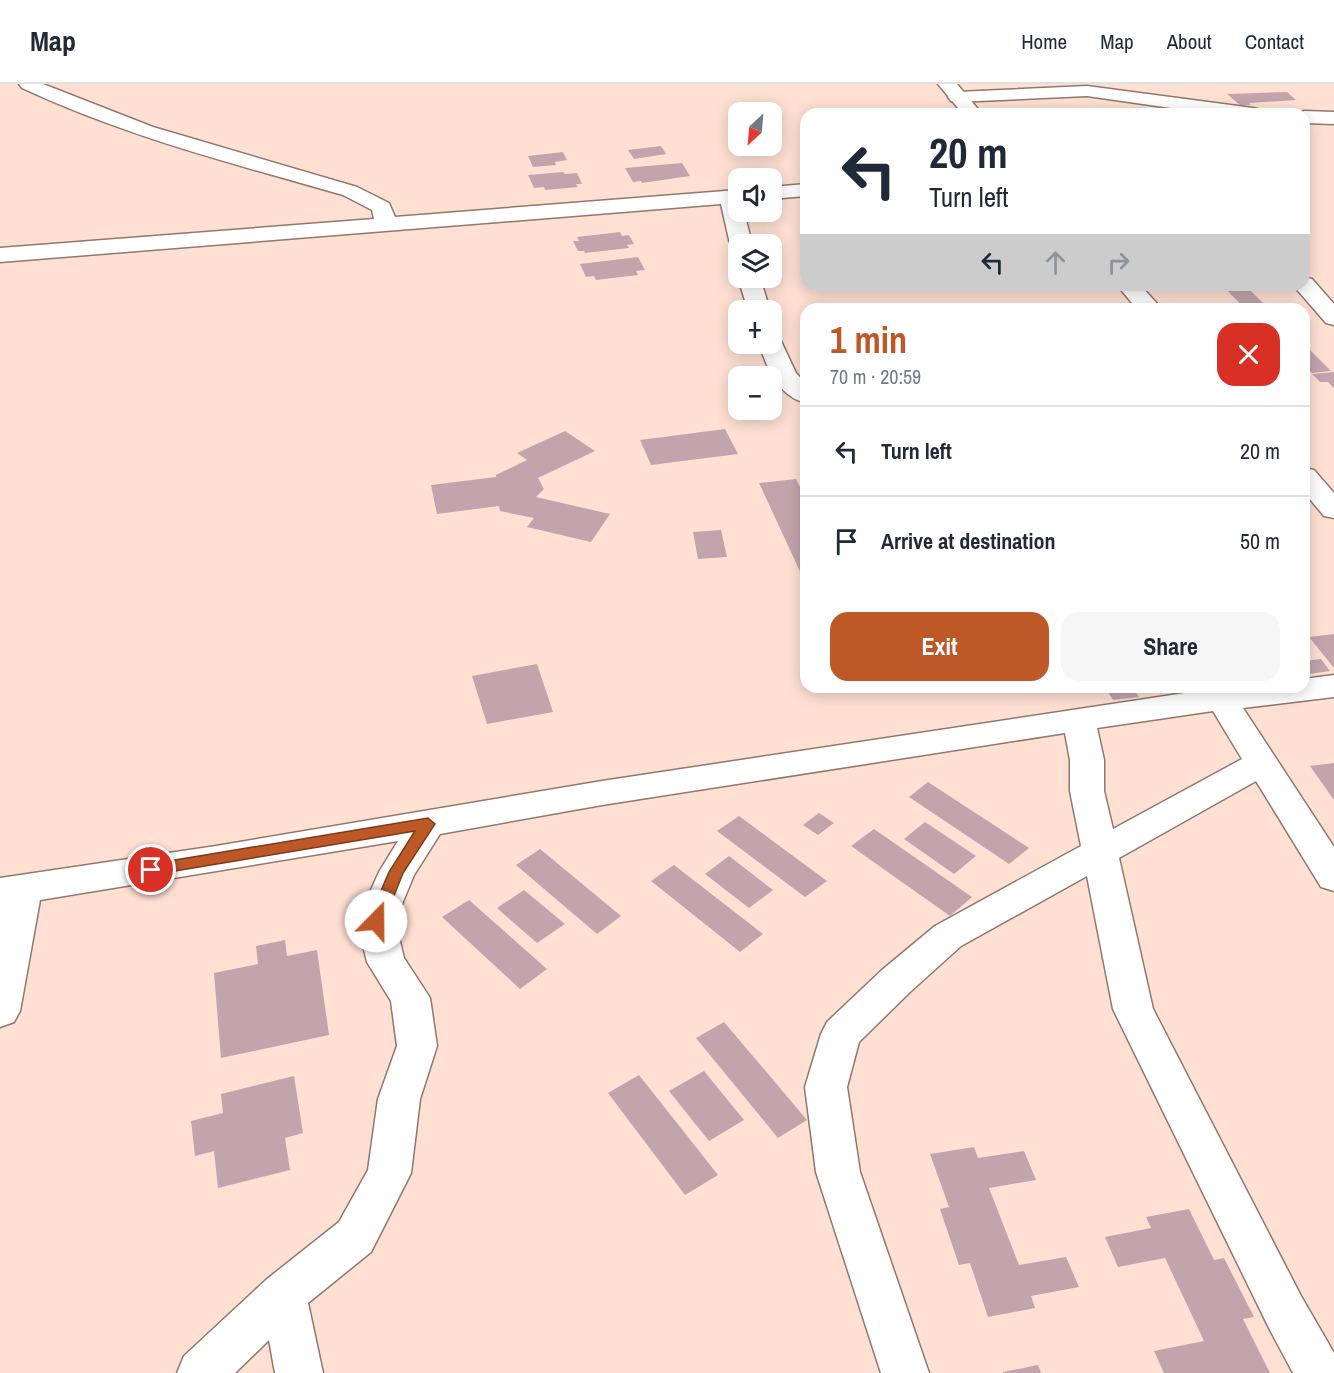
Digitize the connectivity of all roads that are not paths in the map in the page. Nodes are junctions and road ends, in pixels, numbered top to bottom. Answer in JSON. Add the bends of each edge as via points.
{"nodes":[{"id":1,"x":28,"y":84,"type":"edge"},
{"id":2,"x":952,"y":90,"type":"edge"},
{"id":3,"x":1031,"y":93,"type":"junction"},
{"id":4,"x":968,"y":108,"type":"edge"},
{"id":5,"x":1052,"y":108,"type":"edge"},
{"id":6,"x":1203,"y":108,"type":"edge"},
{"id":7,"x":1310,"y":117,"type":"edge"},
{"id":8,"x":1334,"y":118,"type":"edge"},
{"id":9,"x":800,"y":191,"type":"edge"},
{"id":10,"x":782,"y":192,"type":"edge"},
{"id":11,"x":728,"y":196,"type":"edge"},
{"id":12,"x":386,"y":225,"type":"junction"},
{"id":13,"x":0,"y":255,"type":"edge"},
{"id":14,"x":1134,"y":291,"type":"edge"},
{"id":15,"x":1310,"y":291,"type":"edge"},
{"id":16,"x":1144,"y":303,"type":"edge"},
{"id":17,"x":1334,"y":318,"type":"edge"},
{"id":18,"x":774,"y":354,"type":"edge"},
{"id":19,"x":800,"y":393,"type":"edge"},
{"id":20,"x":1310,"y":483,"type":"edge"},
{"id":21,"x":1334,"y":510,"type":"edge"},
{"id":22,"x":1334,"y":686,"type":"edge"},
{"id":23,"x":1310,"y":689,"type":"edge"},
{"id":24,"x":1278,"y":693,"type":"edge"},
{"id":25,"x":1179,"y":696,"type":"edge"},
{"id":26,"x":1222,"y":700,"type":"junction"},
{"id":27,"x":1079,"y":720,"type":"junction"},
{"id":28,"x":1260,"y":764,"type":"junction"},
{"id":29,"x":428,"y":824,"type":"junction"},
{"id":30,"x":1101,"y":854,"type":"junction"},
{"id":31,"x":1334,"y":877,"type":"edge"},
{"id":32,"x":11,"y":892,"type":"edge"},
{"id":33,"x":0,"y":1011,"type":"edge"},
{"id":34,"x":283,"y":1295,"type":"junction"},
{"id":35,"x":201,"y":1373,"type":"edge"},
{"id":36,"x":300,"y":1373,"type":"edge"},
{"id":37,"x":905,"y":1373,"type":"edge"},
{"id":38,"x":1319,"y":1373,"type":"edge"}],
"edges":[{"from":1,"to":12,"type":"main road","via":[[132,126],[350,191],[382,207]]},
{"from":2,"to":3,"type":"main road"},
{"from":2,"to":4,"type":"main road"},
{"from":3,"to":5,"type":"main road"},
{"from":3,"to":6,"type":"main road","via":[[1112,92]]},
{"from":7,"to":8,"type":"main road"},
{"from":9,"to":10,"type":"main road"},
{"from":11,"to":12,"type":"main road"},
{"from":12,"to":13,"type":"main road"},
{"from":14,"to":16,"type":"main road"},
{"from":15,"to":17,"type":"main road"},
{"from":18,"to":19,"type":"main road","via":[[781,373]]},
{"from":20,"to":21,"type":"main road"},
{"from":22,"to":23,"type":"main road"},
{"from":24,"to":26,"type":"main road"},
{"from":25,"to":26,"type":"main road"},
{"from":25,"to":27,"type":"main road"},
{"from":26,"to":28,"type":"main road"},
{"from":27,"to":29,"type":"main road","via":[[602,793]]},
{"from":27,"to":30,"type":"main road","via":[[1087,760],[1087,791]]},
{"from":28,"to":30,"type":"main road"},
{"from":28,"to":31,"type":"main road"},
{"from":29,"to":32,"type":"main road"},
{"from":29,"to":34,"type":"main road","via":[[397,872],[376,921],[386,962],[410,998],[417,1046],[399,1099],[389,1173],[355,1236]]},
{"from":30,"to":37,"type":"main road","via":[[948,936],[841,1034],[826,1087],[838,1172]]},
{"from":30,"to":38,"type":"main road","via":[[1133,1009]]},
{"from":32,"to":33,"type":"main road"},
{"from":34,"to":35,"type":"main road"},
{"from":34,"to":36,"type":"main road"}]}
